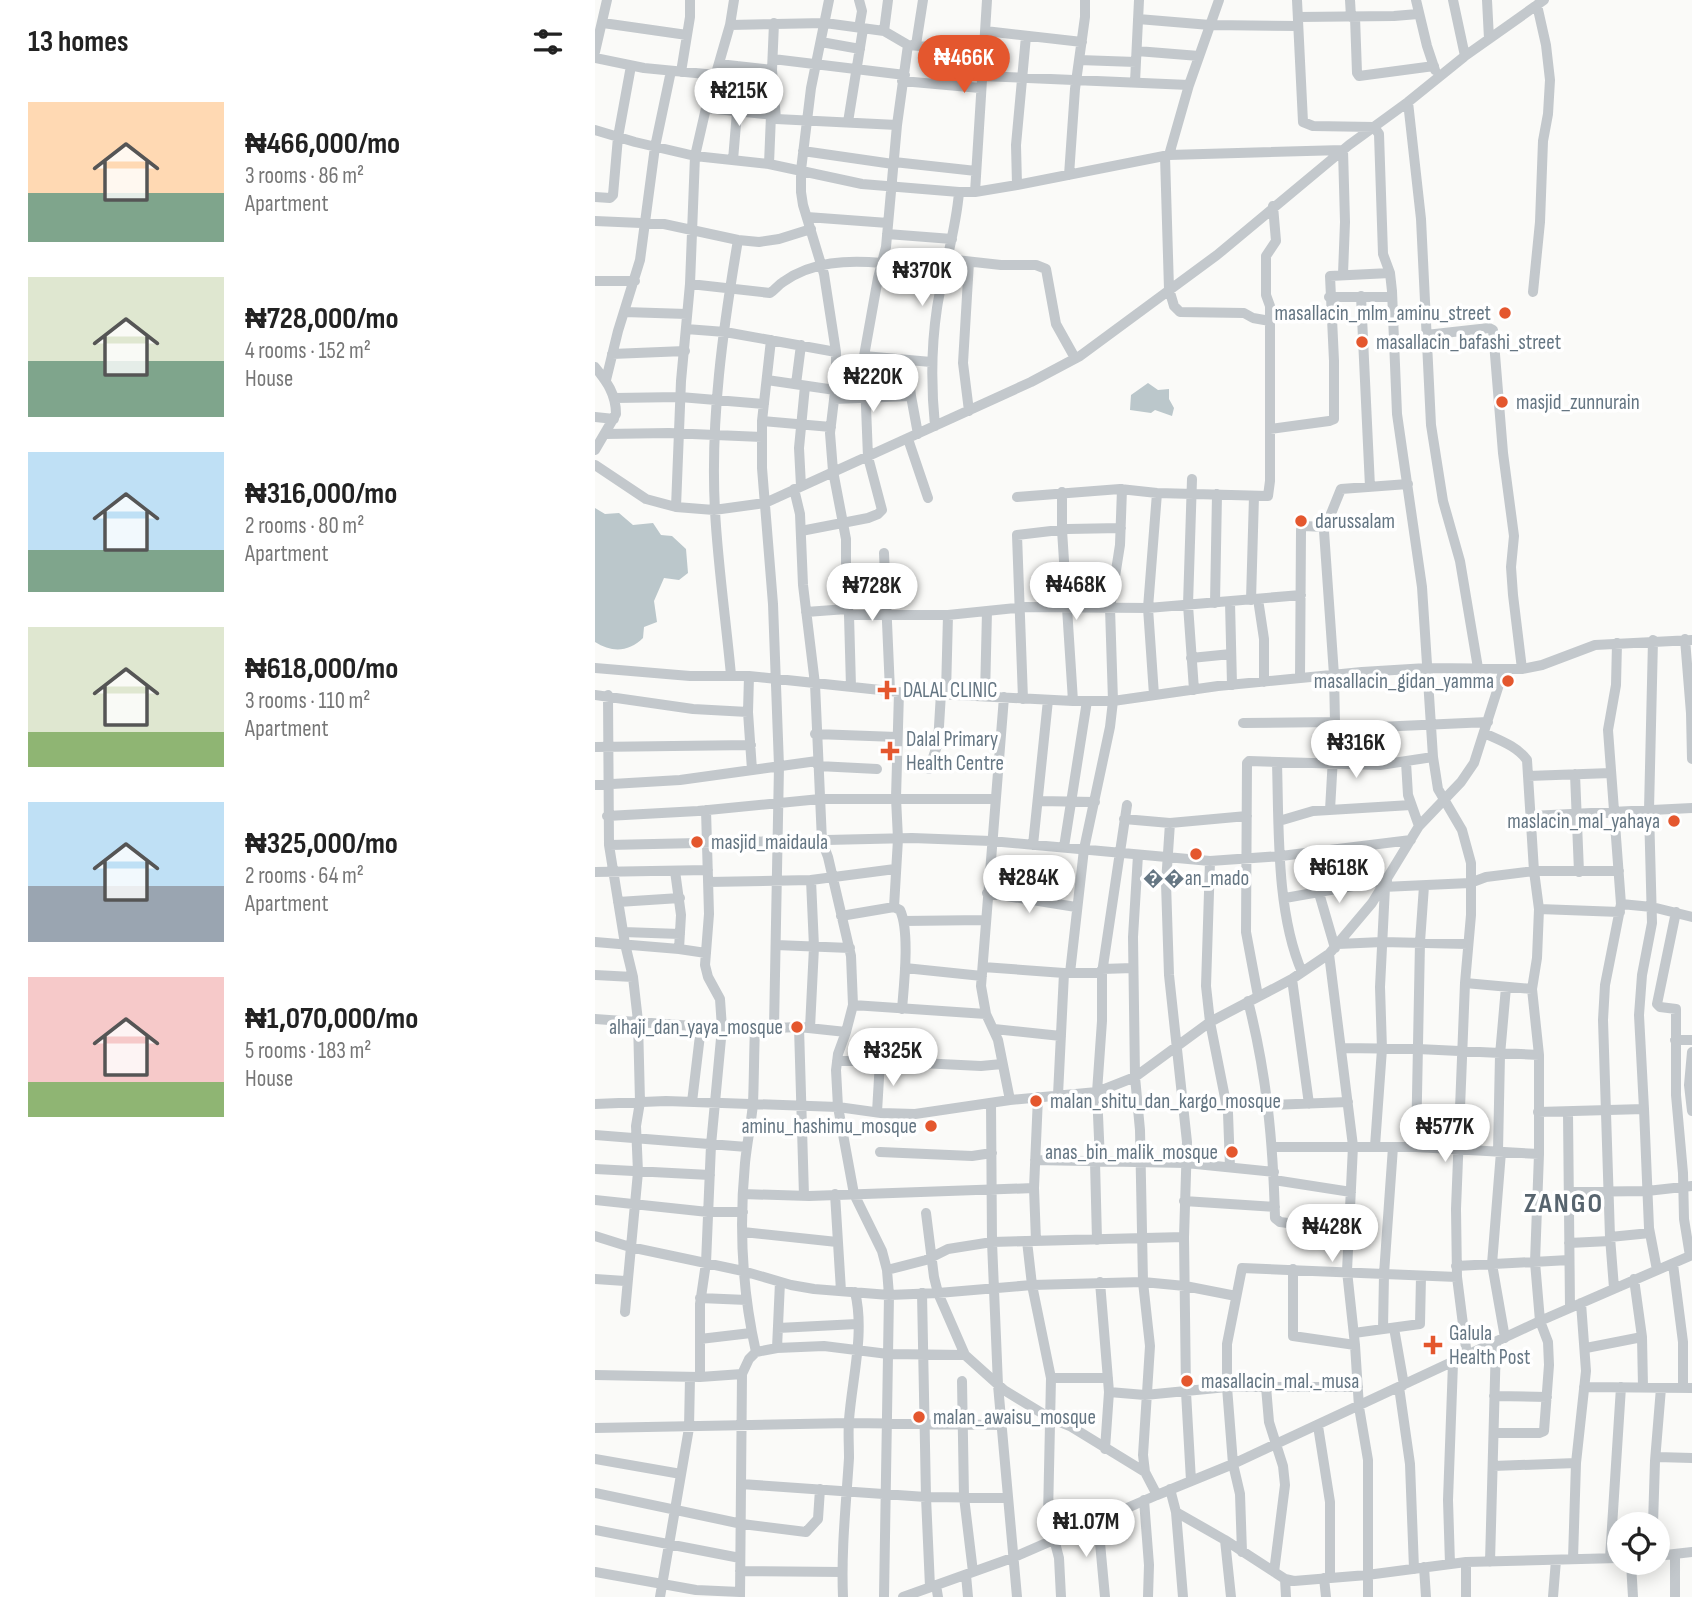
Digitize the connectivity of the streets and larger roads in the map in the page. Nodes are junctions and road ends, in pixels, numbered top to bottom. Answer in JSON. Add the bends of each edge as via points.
{"nodes":[{"id":1,"x":607,"y":0,"type":"edge"},
{"id":2,"x":690,"y":0,"type":"edge"},
{"id":3,"x":734,"y":0,"type":"edge"},
{"id":4,"x":829,"y":0,"type":"edge"},
{"id":5,"x":859,"y":0,"type":"edge"},
{"id":6,"x":888,"y":0,"type":"edge"},
{"id":7,"x":923,"y":0,"type":"edge"},
{"id":8,"x":987,"y":0,"type":"edge"},
{"id":9,"x":1084,"y":0,"type":"edge"},
{"id":10,"x":1139,"y":0,"type":"edge"},
{"id":11,"x":1219,"y":0,"type":"edge"},
{"id":12,"x":1297,"y":0,"type":"edge"},
{"id":13,"x":1350,"y":0,"type":"edge"},
{"id":14,"x":1416,"y":0,"type":"edge"},
{"id":15,"x":1453,"y":0,"type":"edge"},
{"id":16,"x":1487,"y":0,"type":"edge"},
{"id":17,"x":1541,"y":3,"type":"edge"},
{"id":18,"x":1418,"y":14,"type":"junction"},
{"id":19,"x":1353,"y":17,"type":"junction"},
{"id":20,"x":1138,"y":19,"type":"junction"},
{"id":21,"x":1298,"y":21,"type":"junction"},
{"id":22,"x":603,"y":23,"type":"junction"},
{"id":23,"x":774,"y":23,"type":"junction"},
{"id":24,"x":825,"y":23,"type":"junction"},
{"id":25,"x":730,"y":25,"type":"junction"},
{"id":26,"x":1210,"y":25,"type":"junction"},
{"id":27,"x":861,"y":29,"type":"junction"},
{"id":28,"x":884,"y":31,"type":"junction"},
{"id":29,"x":985,"y":31,"type":"junction"},
{"id":30,"x":687,"y":35,"type":"junction"},
{"id":31,"x":1026,"y":36,"type":"junction"},
{"id":32,"x":1489,"y":39,"type":"junction"},
{"id":33,"x":821,"y":42,"type":"junction"},
{"id":34,"x":1082,"y":42,"type":"junction"},
{"id":35,"x":912,"y":45,"type":"junction"},
{"id":36,"x":860,"y":49,"type":"junction"},
{"id":37,"x":982,"y":51,"type":"junction"},
{"id":38,"x":595,"y":52,"type":"edge"},
{"id":39,"x":1199,"y":56,"type":"junction"},
{"id":40,"x":1465,"y":56,"type":"junction"},
{"id":41,"x":1136,"y":57,"type":"junction"},
{"id":42,"x":595,"y":58,"type":"edge"},
{"id":43,"x":1079,"y":60,"type":"junction"},
{"id":44,"x":719,"y":64,"type":"junction"},
{"id":45,"x":815,"y":64,"type":"junction"},
{"id":46,"x":773,"y":65,"type":"junction"},
{"id":47,"x":631,"y":66,"type":"junction"},
{"id":48,"x":737,"y":66,"type":"junction"},
{"id":49,"x":1434,"y":66,"type":"junction"},
{"id":50,"x":856,"y":70,"type":"junction"},
{"id":51,"x":676,"y":71,"type":"junction"},
{"id":52,"x":716,"y":75,"type":"junction"},
{"id":53,"x":981,"y":76,"type":"junction"},
{"id":54,"x":903,"y":78,"type":"junction"},
{"id":55,"x":1021,"y":78,"type":"junction"},
{"id":56,"x":1438,"y":78,"type":"junction"},
{"id":57,"x":1076,"y":80,"type":"junction"},
{"id":58,"x":1135,"y":82,"type":"junction"},
{"id":59,"x":1189,"y":85,"type":"junction"},
{"id":60,"x":980,"y":88,"type":"junction"},
{"id":61,"x":1408,"y":102,"type":"junction"},
{"id":62,"x":706,"y":108,"type":"junction"},
{"id":63,"x":734,"y":112,"type":"junction"},
{"id":64,"x":773,"y":115,"type":"junction"},
{"id":65,"x":807,"y":121,"type":"junction"},
{"id":66,"x":848,"y":122,"type":"junction"},
{"id":67,"x":897,"y":125,"type":"junction"},
{"id":68,"x":1374,"y":127,"type":"junction"},
{"id":69,"x":595,"y":130,"type":"edge"},
{"id":70,"x":618,"y":137,"type":"junction"},
{"id":71,"x":655,"y":147,"type":"junction"},
{"id":72,"x":1343,"y":150,"type":"junction"},
{"id":73,"x":803,"y":151,"type":"junction"},
{"id":74,"x":695,"y":156,"type":"junction"},
{"id":75,"x":1167,"y":156,"type":"junction"},
{"id":76,"x":733,"y":160,"type":"junction"},
{"id":77,"x":894,"y":163,"type":"junction"},
{"id":78,"x":769,"y":164,"type":"junction"},
{"id":79,"x":801,"y":170,"type":"junction"},
{"id":80,"x":976,"y":171,"type":"junction"},
{"id":81,"x":1069,"y":175,"type":"junction"},
{"id":82,"x":1017,"y":185,"type":"junction"},
{"id":83,"x":891,"y":188,"type":"junction"},
{"id":84,"x":959,"y":192,"type":"junction"},
{"id":85,"x":975,"y":192,"type":"junction"},
{"id":86,"x":595,"y":197,"type":"edge"},
{"id":87,"x":1273,"y":206,"type":"junction"},
{"id":88,"x":807,"y":217,"type":"junction"},
{"id":89,"x":595,"y":221,"type":"edge"},
{"id":90,"x":645,"y":222,"type":"junction"},
{"id":91,"x":888,"y":223,"type":"junction"},
{"id":92,"x":811,"y":229,"type":"junction"},
{"id":93,"x":691,"y":230,"type":"junction"},
{"id":94,"x":887,"y":234,"type":"junction"},
{"id":95,"x":952,"y":239,"type":"junction"},
{"id":96,"x":738,"y":240,"type":"junction"},
{"id":97,"x":947,"y":259,"type":"junction"},
{"id":98,"x":969,"y":262,"type":"junction"},
{"id":99,"x":882,"y":263,"type":"junction"},
{"id":100,"x":821,"y":266,"type":"junction"},
{"id":101,"x":1390,"y":273,"type":"junction"},
{"id":102,"x":1343,"y":274,"type":"junction"},
{"id":103,"x":595,"y":281,"type":"edge"},
{"id":104,"x":635,"y":281,"type":"junction"},
{"id":105,"x":690,"y":284,"type":"junction"},
{"id":106,"x":729,"y":289,"type":"junction"},
{"id":107,"x":1169,"y":289,"type":"junction"},
{"id":108,"x":1532,"y":292,"type":"dead end"},
{"id":109,"x":1361,"y":296,"type":"junction"},
{"id":110,"x":1392,"y":296,"type":"junction"},
{"id":111,"x":1329,"y":297,"type":"junction"},
{"id":112,"x":624,"y":312,"type":"junction"},
{"id":113,"x":687,"y":314,"type":"junction"},
{"id":114,"x":1271,"y":321,"type":"junction"},
{"id":115,"x":686,"y":329,"type":"junction"},
{"id":116,"x":725,"y":332,"type":"junction"},
{"id":117,"x":1426,"y":335,"type":"junction"},
{"id":118,"x":771,"y":340,"type":"junction"},
{"id":119,"x":801,"y":345,"type":"junction"},
{"id":120,"x":685,"y":351,"type":"junction"},
{"id":121,"x":836,"y":352,"type":"junction"},
{"id":122,"x":612,"y":354,"type":"junction"},
{"id":123,"x":864,"y":356,"type":"junction"},
{"id":124,"x":1075,"y":358,"type":"junction"},
{"id":125,"x":907,"y":360,"type":"junction"},
{"id":126,"x":931,"y":362,"type":"junction"},
{"id":127,"x":599,"y":374,"type":"edge"},
{"id":128,"x":767,"y":380,"type":"junction"},
{"id":129,"x":801,"y":385,"type":"junction"},
{"id":130,"x":834,"y":395,"type":"junction"},
{"id":131,"x":911,"y":396,"type":"junction"},
{"id":132,"x":680,"y":397,"type":"junction"},
{"id":133,"x":615,"y":398,"type":"junction"},
{"id":134,"x":717,"y":399,"type":"junction"},
{"id":135,"x":865,"y":399,"type":"junction"},
{"id":136,"x":764,"y":404,"type":"junction"},
{"id":137,"x":969,"y":411,"type":"junction"},
{"id":138,"x":595,"y":417,"type":"edge"},
{"id":139,"x":614,"y":419,"type":"junction"},
{"id":140,"x":762,"y":421,"type":"junction"},
{"id":141,"x":800,"y":424,"type":"junction"},
{"id":142,"x":935,"y":426,"type":"junction"},
{"id":143,"x":831,"y":427,"type":"junction"},
{"id":144,"x":1270,"y":429,"type":"junction"},
{"id":145,"x":605,"y":434,"type":"junction"},
{"id":146,"x":679,"y":435,"type":"junction"},
{"id":147,"x":715,"y":436,"type":"junction"},
{"id":148,"x":762,"y":437,"type":"junction"},
{"id":149,"x":913,"y":437,"type":"junction"},
{"id":150,"x":595,"y":450,"type":"edge"},
{"id":151,"x":868,"y":457,"type":"junction"},
{"id":152,"x":595,"y":465,"type":"edge"},
{"id":153,"x":833,"y":471,"type":"junction"},
{"id":154,"x":1192,"y":478,"type":"dead end"},
{"id":155,"x":1408,"y":484,"type":"junction"},
{"id":156,"x":1370,"y":486,"type":"junction"},
{"id":157,"x":797,"y":487,"type":"junction"},
{"id":158,"x":1122,"y":489,"type":"junction"},
{"id":159,"x":1062,"y":492,"type":"junction"},
{"id":160,"x":1192,"y":492,"type":"junction"},
{"id":161,"x":1157,"y":493,"type":"junction"},
{"id":162,"x":1217,"y":494,"type":"junction"},
{"id":163,"x":1254,"y":496,"type":"junction"},
{"id":164,"x":1017,"y":497,"type":"dead end"},
{"id":165,"x":928,"y":498,"type":"dead end"},
{"id":166,"x":765,"y":502,"type":"junction"},
{"id":167,"x":676,"y":508,"type":"junction"},
{"id":168,"x":715,"y":510,"type":"junction"},
{"id":169,"x":844,"y":522,"type":"junction"},
{"id":170,"x":1325,"y":527,"type":"junction"},
{"id":171,"x":1121,"y":528,"type":"junction"},
{"id":172,"x":1062,"y":530,"type":"junction"},
{"id":173,"x":801,"y":531,"type":"junction"},
{"id":174,"x":884,"y":553,"type":"dead end"},
{"id":175,"x":1301,"y":594,"type":"junction"},
{"id":176,"x":1255,"y":600,"type":"junction"},
{"id":177,"x":1230,"y":602,"type":"junction"},
{"id":178,"x":1215,"y":603,"type":"junction"},
{"id":179,"x":1188,"y":605,"type":"junction"},
{"id":180,"x":1066,"y":606,"type":"junction"},
{"id":181,"x":1020,"y":607,"type":"junction"},
{"id":182,"x":1110,"y":608,"type":"junction"},
{"id":183,"x":1148,"y":608,"type":"junction"},
{"id":184,"x":988,"y":611,"type":"junction"},
{"id":185,"x":806,"y":612,"type":"junction"},
{"id":186,"x":848,"y":612,"type":"junction"},
{"id":187,"x":948,"y":615,"type":"junction"},
{"id":188,"x":887,"y":616,"type":"junction"},
{"id":189,"x":1653,"y":640,"type":"junction"},
{"id":190,"x":1689,"y":640,"type":"edge"},
{"id":191,"x":1617,"y":643,"type":"junction"},
{"id":192,"x":1231,"y":654,"type":"junction"},
{"id":193,"x":1191,"y":658,"type":"junction"},
{"id":194,"x":595,"y":668,"type":"edge"},
{"id":195,"x":1427,"y":668,"type":"junction"},
{"id":196,"x":1478,"y":668,"type":"junction"},
{"id":197,"x":1522,"y":668,"type":"junction"},
{"id":198,"x":1503,"y":669,"type":"junction"},
{"id":199,"x":731,"y":675,"type":"junction"},
{"id":200,"x":1334,"y":675,"type":"junction"},
{"id":201,"x":749,"y":676,"type":"junction"},
{"id":202,"x":1300,"y":678,"type":"junction"},
{"id":203,"x":776,"y":679,"type":"junction"},
{"id":204,"x":1264,"y":682,"type":"junction"},
{"id":205,"x":815,"y":684,"type":"junction"},
{"id":206,"x":1232,"y":685,"type":"junction"},
{"id":207,"x":851,"y":687,"type":"junction"},
{"id":208,"x":1194,"y":690,"type":"junction"},
{"id":209,"x":895,"y":691,"type":"junction"},
{"id":210,"x":944,"y":693,"type":"junction"},
{"id":211,"x":595,"y":695,"type":"edge"},
{"id":212,"x":608,"y":695,"type":"junction"},
{"id":213,"x":1154,"y":695,"type":"junction"},
{"id":214,"x":985,"y":696,"type":"junction"},
{"id":215,"x":1004,"y":697,"type":"junction"},
{"id":216,"x":1023,"y":699,"type":"junction"},
{"id":217,"x":1691,"y":699,"type":"edge"},
{"id":218,"x":1048,"y":700,"type":"junction"},
{"id":219,"x":1073,"y":701,"type":"junction"},
{"id":220,"x":1087,"y":701,"type":"junction"},
{"id":221,"x":1113,"y":701,"type":"junction"},
{"id":222,"x":748,"y":712,"type":"junction"},
{"id":223,"x":1488,"y":722,"type":"junction"},
{"id":224,"x":1243,"y":723,"type":"dead end"},
{"id":225,"x":1430,"y":724,"type":"junction"},
{"id":226,"x":1334,"y":725,"type":"junction"},
{"id":227,"x":1484,"y":733,"type":"junction"},
{"id":228,"x":815,"y":734,"type":"junction"},
{"id":229,"x":897,"y":737,"type":"junction"},
{"id":230,"x":607,"y":745,"type":"junction"},
{"id":231,"x":751,"y":745,"type":"junction"},
{"id":232,"x":595,"y":747,"type":"edge"},
{"id":233,"x":1433,"y":757,"type":"junction"},
{"id":234,"x":1692,"y":759,"type":"edge"},
{"id":235,"x":1406,"y":762,"type":"junction"},
{"id":236,"x":1277,"y":763,"type":"junction"},
{"id":237,"x":817,"y":764,"type":"junction"},
{"id":238,"x":1331,"y":765,"type":"junction"},
{"id":239,"x":779,"y":766,"type":"junction"},
{"id":240,"x":877,"y":769,"type":"dead end"},
{"id":241,"x":929,"y":769,"type":"dead end"},
{"id":242,"x":752,"y":770,"type":"junction"},
{"id":243,"x":1611,"y":773,"type":"junction"},
{"id":244,"x":1576,"y":774,"type":"junction"},
{"id":245,"x":1528,"y":776,"type":"junction"},
{"id":246,"x":608,"y":784,"type":"junction"},
{"id":247,"x":595,"y":785,"type":"edge"},
{"id":248,"x":896,"y":798,"type":"junction"},
{"id":249,"x":820,"y":799,"type":"junction"},
{"id":250,"x":995,"y":799,"type":"junction"},
{"id":251,"x":1446,"y":799,"type":"junction"},
{"id":252,"x":1038,"y":801,"type":"junction"},
{"id":253,"x":1072,"y":801,"type":"junction"},
{"id":254,"x":1095,"y":802,"type":"junction"},
{"id":255,"x":778,"y":804,"type":"junction"},
{"id":256,"x":1127,"y":805,"type":"dead end"},
{"id":257,"x":1411,"y":805,"type":"junction"},
{"id":258,"x":1692,"y":808,"type":"edge"},
{"id":259,"x":706,"y":810,"type":"junction"},
{"id":260,"x":1330,"y":810,"type":"junction"},
{"id":261,"x":1649,"y":810,"type":"junction"},
{"id":262,"x":1614,"y":812,"type":"junction"},
{"id":263,"x":1577,"y":813,"type":"junction"},
{"id":264,"x":1247,"y":816,"type":"junction"},
{"id":265,"x":1531,"y":816,"type":"junction"},
{"id":266,"x":607,"y":818,"type":"junction"},
{"id":267,"x":1124,"y":819,"type":"junction"},
{"id":268,"x":595,"y":821,"type":"edge"},
{"id":269,"x":1279,"y":821,"type":"junction"},
{"id":270,"x":1170,"y":822,"type":"junction"},
{"id":271,"x":1419,"y":826,"type":"junction"},
{"id":272,"x":898,"y":839,"type":"junction"},
{"id":273,"x":822,"y":841,"type":"junction"},
{"id":274,"x":991,"y":841,"type":"junction"},
{"id":275,"x":1411,"y":841,"type":"junction"},
{"id":276,"x":777,"y":842,"type":"junction"},
{"id":277,"x":707,"y":843,"type":"junction"},
{"id":278,"x":609,"y":845,"type":"junction"},
{"id":279,"x":1033,"y":845,"type":"junction"},
{"id":280,"x":1064,"y":847,"type":"junction"},
{"id":281,"x":1084,"y":849,"type":"junction"},
{"id":282,"x":1118,"y":853,"type":"junction"},
{"id":283,"x":1138,"y":855,"type":"junction"},
{"id":284,"x":1281,"y":856,"type":"junction"},
{"id":285,"x":1168,"y":858,"type":"junction"},
{"id":286,"x":1247,"y":859,"type":"junction"},
{"id":287,"x":1210,"y":861,"type":"junction"},
{"id":288,"x":895,"y":869,"type":"junction"},
{"id":289,"x":708,"y":870,"type":"junction"},
{"id":290,"x":675,"y":871,"type":"junction"},
{"id":291,"x":1619,"y":871,"type":"junction"},
{"id":292,"x":595,"y":872,"type":"edge"},
{"id":293,"x":613,"y":872,"type":"junction"},
{"id":294,"x":1534,"y":872,"type":"junction"},
{"id":295,"x":1579,"y":872,"type":"junction"},
{"id":296,"x":832,"y":878,"type":"junction"},
{"id":297,"x":811,"y":880,"type":"junction"},
{"id":298,"x":708,"y":882,"type":"junction"},
{"id":299,"x":776,"y":882,"type":"junction"},
{"id":300,"x":1470,"y":883,"type":"junction"},
{"id":301,"x":1385,"y":884,"type":"junction"},
{"id":302,"x":1424,"y":886,"type":"junction"},
{"id":303,"x":987,"y":893,"type":"junction"},
{"id":304,"x":1319,"y":893,"type":"junction"},
{"id":305,"x":680,"y":898,"type":"junction"},
{"id":306,"x":1285,"y":898,"type":"junction"},
{"id":307,"x":618,"y":902,"type":"junction"},
{"id":308,"x":894,"y":907,"type":"junction"},
{"id":309,"x":1076,"y":907,"type":"junction"},
{"id":310,"x":1651,"y":907,"type":"junction"},
{"id":311,"x":1539,"y":908,"type":"junction"},
{"id":312,"x":1620,"y":908,"type":"junction"},
{"id":313,"x":1676,"y":912,"type":"junction"},
{"id":314,"x":841,"y":916,"type":"junction"},
{"id":315,"x":1692,"y":917,"type":"edge"},
{"id":316,"x":985,"y":920,"type":"junction"},
{"id":317,"x":904,"y":921,"type":"junction"},
{"id":318,"x":623,"y":932,"type":"junction"},
{"id":319,"x":680,"y":934,"type":"junction"},
{"id":320,"x":595,"y":942,"type":"edge"},
{"id":321,"x":1382,"y":942,"type":"junction"},
{"id":322,"x":1420,"y":942,"type":"junction"},
{"id":323,"x":625,"y":944,"type":"junction"},
{"id":324,"x":1468,"y":944,"type":"junction"},
{"id":325,"x":776,"y":945,"type":"junction"},
{"id":326,"x":814,"y":947,"type":"junction"},
{"id":327,"x":679,"y":948,"type":"junction"},
{"id":328,"x":850,"y":948,"type":"junction"},
{"id":329,"x":1334,"y":948,"type":"junction"},
{"id":330,"x":706,"y":953,"type":"junction"},
{"id":331,"x":905,"y":968,"type":"junction"},
{"id":332,"x":1133,"y":968,"type":"junction"},
{"id":333,"x":982,"y":971,"type":"junction"},
{"id":334,"x":1102,"y":971,"type":"junction"},
{"id":335,"x":1302,"y":972,"type":"junction"},
{"id":336,"x":1067,"y":973,"type":"junction"},
{"id":337,"x":595,"y":975,"type":"edge"},
{"id":338,"x":632,"y":977,"type":"junction"},
{"id":339,"x":1292,"y":979,"type":"junction"},
{"id":340,"x":1465,"y":983,"type":"junction"},
{"id":341,"x":1506,"y":987,"type":"junction"},
{"id":342,"x":1532,"y":989,"type":"junction"},
{"id":343,"x":1253,"y":998,"type":"junction"},
{"id":344,"x":853,"y":1005,"type":"junction"},
{"id":345,"x":902,"y":1009,"type":"junction"},
{"id":346,"x":986,"y":1014,"type":"junction"},
{"id":347,"x":595,"y":1019,"type":"edge"},
{"id":348,"x":638,"y":1021,"type":"junction"},
{"id":349,"x":1210,"y":1023,"type":"junction"},
{"id":350,"x":701,"y":1027,"type":"junction"},
{"id":351,"x":722,"y":1028,"type":"junction"},
{"id":352,"x":755,"y":1028,"type":"junction"},
{"id":353,"x":774,"y":1028,"type":"junction"},
{"id":354,"x":804,"y":1028,"type":"junction"},
{"id":355,"x":994,"y":1030,"type":"junction"},
{"id":356,"x":846,"y":1032,"type":"junction"},
{"id":357,"x":1061,"y":1036,"type":"junction"},
{"id":358,"x":1675,"y":1040,"type":"junction"},
{"id":359,"x":1692,"y":1040,"type":"edge"},
{"id":360,"x":1176,"y":1046,"type":"junction"},
{"id":361,"x":1341,"y":1048,"type":"junction"},
{"id":362,"x":1382,"y":1049,"type":"junction"},
{"id":363,"x":1418,"y":1049,"type":"junction"},
{"id":364,"x":1462,"y":1051,"type":"junction"},
{"id":365,"x":1692,"y":1052,"type":"edge"},
{"id":366,"x":1500,"y":1055,"type":"junction"},
{"id":367,"x":1539,"y":1055,"type":"junction"},
{"id":368,"x":880,"y":1061,"type":"junction"},
{"id":369,"x":837,"y":1062,"type":"junction"},
{"id":370,"x":1003,"y":1064,"type":"junction"},
{"id":371,"x":1135,"y":1077,"type":"junction"},
{"id":372,"x":1097,"y":1092,"type":"junction"},
{"id":373,"x":1058,"y":1094,"type":"junction"},
{"id":374,"x":1038,"y":1097,"type":"junction"},
{"id":375,"x":1010,"y":1100,"type":"junction"},
{"id":376,"x":640,"y":1102,"type":"junction"},
{"id":377,"x":692,"y":1102,"type":"junction"},
{"id":378,"x":1348,"y":1102,"type":"junction"},
{"id":379,"x":714,"y":1103,"type":"junction"},
{"id":380,"x":991,"y":1103,"type":"junction"},
{"id":381,"x":595,"y":1104,"type":"edge"},
{"id":382,"x":1309,"y":1104,"type":"junction"},
{"id":383,"x":753,"y":1105,"type":"junction"},
{"id":384,"x":1269,"y":1105,"type":"junction"},
{"id":385,"x":803,"y":1106,"type":"junction"},
{"id":386,"x":838,"y":1107,"type":"junction"},
{"id":387,"x":1644,"y":1110,"type":"junction"},
{"id":388,"x":1692,"y":1111,"type":"edge"},
{"id":389,"x":877,"y":1112,"type":"junction"},
{"id":390,"x":1538,"y":1112,"type":"junction"},
{"id":391,"x":1606,"y":1112,"type":"junction"},
{"id":392,"x":1568,"y":1113,"type":"junction"},
{"id":393,"x":595,"y":1135,"type":"edge"},
{"id":394,"x":636,"y":1139,"type":"junction"},
{"id":395,"x":711,"y":1145,"type":"junction"},
{"id":396,"x":1353,"y":1146,"type":"junction"},
{"id":397,"x":1375,"y":1146,"type":"junction"},
{"id":398,"x":747,"y":1147,"type":"junction"},
{"id":399,"x":1273,"y":1147,"type":"junction"},
{"id":400,"x":1393,"y":1147,"type":"junction"},
{"id":401,"x":1416,"y":1147,"type":"junction"},
{"id":402,"x":1459,"y":1149,"type":"junction"},
{"id":403,"x":880,"y":1152,"type":"dead end"},
{"id":404,"x":1499,"y":1152,"type":"junction"},
{"id":405,"x":992,"y":1153,"type":"junction"},
{"id":406,"x":1539,"y":1154,"type":"junction"},
{"id":407,"x":1035,"y":1160,"type":"junction"},
{"id":408,"x":1097,"y":1161,"type":"junction"},
{"id":409,"x":1140,"y":1161,"type":"junction"},
{"id":410,"x":1186,"y":1163,"type":"junction"},
{"id":411,"x":1230,"y":1167,"type":"junction"},
{"id":412,"x":595,"y":1168,"type":"edge"},
{"id":413,"x":638,"y":1172,"type":"junction"},
{"id":414,"x":710,"y":1175,"type":"junction"},
{"id":415,"x":1274,"y":1176,"type":"junction"},
{"id":416,"x":1687,"y":1186,"type":"edge"},
{"id":417,"x":1034,"y":1188,"type":"junction"},
{"id":418,"x":992,"y":1191,"type":"junction"},
{"id":419,"x":1647,"y":1191,"type":"junction"},
{"id":420,"x":1351,"y":1192,"type":"junction"},
{"id":421,"x":1569,"y":1192,"type":"junction"},
{"id":422,"x":1609,"y":1192,"type":"junction"},
{"id":423,"x":743,"y":1194,"type":"junction"},
{"id":424,"x":835,"y":1194,"type":"junction"},
{"id":425,"x":854,"y":1194,"type":"junction"},
{"id":426,"x":804,"y":1196,"type":"junction"},
{"id":427,"x":595,"y":1200,"type":"edge"},
{"id":428,"x":1184,"y":1201,"type":"junction"},
{"id":429,"x":634,"y":1204,"type":"junction"},
{"id":430,"x":1275,"y":1207,"type":"junction"},
{"id":431,"x":708,"y":1212,"type":"junction"},
{"id":432,"x":743,"y":1212,"type":"junction"},
{"id":433,"x":926,"y":1213,"type":"dead end"},
{"id":434,"x":1350,"y":1231,"type":"junction"},
{"id":435,"x":743,"y":1232,"type":"junction"},
{"id":436,"x":1650,"y":1233,"type":"junction"},
{"id":437,"x":595,"y":1236,"type":"edge"},
{"id":438,"x":1141,"y":1237,"type":"junction"},
{"id":439,"x":1184,"y":1237,"type":"junction"},
{"id":440,"x":1610,"y":1239,"type":"junction"},
{"id":441,"x":1097,"y":1240,"type":"junction"},
{"id":442,"x":1031,"y":1241,"type":"junction"},
{"id":443,"x":837,"y":1242,"type":"junction"},
{"id":444,"x":992,"y":1242,"type":"junction"},
{"id":445,"x":1569,"y":1244,"type":"junction"},
{"id":446,"x":630,"y":1247,"type":"junction"},
{"id":447,"x":931,"y":1256,"type":"junction"},
{"id":448,"x":1691,"y":1256,"type":"edge"},
{"id":449,"x":1569,"y":1260,"type":"junction"},
{"id":450,"x":1535,"y":1262,"type":"junction"},
{"id":451,"x":706,"y":1263,"type":"junction"},
{"id":452,"x":1492,"y":1264,"type":"junction"},
{"id":453,"x":1673,"y":1264,"type":"junction"},
{"id":454,"x":1293,"y":1269,"type":"junction"},
{"id":455,"x":887,"y":1270,"type":"junction"},
{"id":456,"x":1657,"y":1270,"type":"junction"},
{"id":457,"x":743,"y":1271,"type":"junction"},
{"id":458,"x":1347,"y":1272,"type":"junction"},
{"id":459,"x":1457,"y":1272,"type":"junction"},
{"id":460,"x":1384,"y":1273,"type":"junction"},
{"id":461,"x":1421,"y":1276,"type":"junction"},
{"id":462,"x":595,"y":1279,"type":"edge"},
{"id":463,"x":628,"y":1279,"type":"junction"},
{"id":464,"x":1634,"y":1279,"type":"junction"},
{"id":465,"x":780,"y":1282,"type":"junction"},
{"id":466,"x":1100,"y":1282,"type":"junction"},
{"id":467,"x":1143,"y":1282,"type":"junction"},
{"id":468,"x":1033,"y":1285,"type":"junction"},
{"id":469,"x":1185,"y":1286,"type":"junction"},
{"id":470,"x":1614,"y":1288,"type":"junction"},
{"id":471,"x":994,"y":1289,"type":"junction"},
{"id":472,"x":841,"y":1291,"type":"junction"},
{"id":473,"x":855,"y":1292,"type":"junction"},
{"id":474,"x":922,"y":1293,"type":"junction"},
{"id":475,"x":938,"y":1293,"type":"junction"},
{"id":476,"x":889,"y":1295,"type":"junction"},
{"id":477,"x":1236,"y":1296,"type":"junction"},
{"id":478,"x":701,"y":1298,"type":"junction"},
{"id":479,"x":747,"y":1300,"type":"junction"},
{"id":480,"x":1581,"y":1303,"type":"junction"},
{"id":481,"x":1570,"y":1308,"type":"junction"},
{"id":482,"x":625,"y":1312,"type":"dead end"},
{"id":483,"x":1540,"y":1321,"type":"junction"},
{"id":484,"x":857,"y":1324,"type":"junction"},
{"id":485,"x":778,"y":1328,"type":"junction"},
{"id":486,"x":1388,"y":1328,"type":"junction"},
{"id":487,"x":751,"y":1333,"type":"junction"},
{"id":488,"x":1354,"y":1333,"type":"junction"},
{"id":489,"x":1642,"y":1337,"type":"junction"},
{"id":490,"x":700,"y":1339,"type":"junction"},
{"id":491,"x":1500,"y":1340,"type":"junction"},
{"id":492,"x":1355,"y":1345,"type":"junction"},
{"id":493,"x":777,"y":1348,"type":"junction"},
{"id":494,"x":1586,"y":1348,"type":"junction"},
{"id":495,"x":856,"y":1351,"type":"junction"},
{"id":496,"x":755,"y":1352,"type":"junction"},
{"id":497,"x":888,"y":1354,"type":"junction"},
{"id":498,"x":924,"y":1354,"type":"junction"},
{"id":499,"x":965,"y":1355,"type":"junction"},
{"id":500,"x":1467,"y":1356,"type":"junction"},
{"id":501,"x":1453,"y":1363,"type":"junction"},
{"id":502,"x":742,"y":1374,"type":"junction"},
{"id":503,"x":595,"y":1375,"type":"edge"},
{"id":504,"x":695,"y":1377,"type":"junction"},
{"id":505,"x":1051,"y":1378,"type":"junction"},
{"id":506,"x":1108,"y":1378,"type":"junction"},
{"id":507,"x":962,"y":1381,"type":"dead end"},
{"id":508,"x":998,"y":1385,"type":"junction"},
{"id":509,"x":1401,"y":1386,"type":"junction"},
{"id":510,"x":1227,"y":1387,"type":"junction"},
{"id":511,"x":1266,"y":1387,"type":"junction"},
{"id":512,"x":1357,"y":1387,"type":"junction"},
{"id":513,"x":1584,"y":1387,"type":"junction"},
{"id":514,"x":1621,"y":1387,"type":"junction"},
{"id":515,"x":1643,"y":1387,"type":"junction"},
{"id":516,"x":1661,"y":1388,"type":"junction"},
{"id":517,"x":1687,"y":1388,"type":"edge"},
{"id":518,"x":1109,"y":1392,"type":"junction"},
{"id":519,"x":1186,"y":1392,"type":"junction"},
{"id":520,"x":1145,"y":1395,"type":"junction"},
{"id":521,"x":1494,"y":1396,"type":"junction"},
{"id":522,"x":1547,"y":1397,"type":"junction"},
{"id":523,"x":1359,"y":1408,"type":"junction"},
{"id":524,"x":1050,"y":1418,"type":"junction"},
{"id":525,"x":849,"y":1423,"type":"junction"},
{"id":526,"x":887,"y":1424,"type":"junction"},
{"id":527,"x":1001,"y":1424,"type":"junction"},
{"id":528,"x":926,"y":1425,"type":"junction"},
{"id":529,"x":963,"y":1425,"type":"junction"},
{"id":530,"x":1318,"y":1426,"type":"junction"},
{"id":531,"x":741,"y":1427,"type":"junction"},
{"id":532,"x":689,"y":1428,"type":"junction"},
{"id":533,"x":596,"y":1432,"type":"edge"},
{"id":534,"x":1494,"y":1433,"type":"junction"},
{"id":535,"x":1277,"y":1445,"type":"junction"},
{"id":536,"x":1105,"y":1449,"type":"junction"},
{"id":537,"x":1657,"y":1457,"type":"junction"},
{"id":538,"x":1692,"y":1458,"type":"edge"},
{"id":539,"x":595,"y":1459,"type":"edge"},
{"id":540,"x":1233,"y":1464,"type":"junction"},
{"id":541,"x":1576,"y":1464,"type":"junction"},
{"id":542,"x":1493,"y":1466,"type":"junction"},
{"id":543,"x":1145,"y":1472,"type":"junction"},
{"id":544,"x":681,"y":1474,"type":"junction"},
{"id":545,"x":1191,"y":1481,"type":"junction"},
{"id":546,"x":741,"y":1484,"type":"junction"},
{"id":547,"x":820,"y":1489,"type":"junction"},
{"id":548,"x":846,"y":1489,"type":"junction"},
{"id":549,"x":1170,"y":1489,"type":"junction"},
{"id":550,"x":595,"y":1493,"type":"edge"},
{"id":551,"x":884,"y":1493,"type":"junction"},
{"id":552,"x":1157,"y":1495,"type":"junction"},
{"id":553,"x":926,"y":1497,"type":"junction"},
{"id":554,"x":964,"y":1497,"type":"junction"},
{"id":555,"x":1007,"y":1498,"type":"junction"},
{"id":556,"x":1144,"y":1500,"type":"junction"},
{"id":557,"x":675,"y":1510,"type":"junction"},
{"id":558,"x":1176,"y":1512,"type":"junction"},
{"id":559,"x":1617,"y":1512,"type":"edge"},
{"id":560,"x":1654,"y":1512,"type":"edge"},
{"id":561,"x":1098,"y":1521,"type":"junction"},
{"id":562,"x":742,"y":1524,"type":"junction"},
{"id":563,"x":595,"y":1530,"type":"edge"},
{"id":564,"x":1053,"y":1539,"type":"junction"},
{"id":565,"x":1225,"y":1540,"type":"junction"},
{"id":566,"x":669,"y":1545,"type":"junction"},
{"id":567,"x":1242,"y":1552,"type":"junction"},
{"id":568,"x":1692,"y":1552,"type":"edge"},
{"id":569,"x":1670,"y":1555,"type":"edge"},
{"id":570,"x":1675,"y":1555,"type":"junction"},
{"id":571,"x":740,"y":1558,"type":"junction"},
{"id":572,"x":1012,"y":1558,"type":"junction"},
{"id":573,"x":1607,"y":1558,"type":"edge"},
{"id":574,"x":1573,"y":1559,"type":"junction"},
{"id":575,"x":1556,"y":1560,"type":"junction"},
{"id":576,"x":1466,"y":1562,"type":"junction"},
{"id":577,"x":1490,"y":1562,"type":"junction"},
{"id":578,"x":1450,"y":1564,"type":"junction"},
{"id":579,"x":1419,"y":1568,"type":"junction"},
{"id":580,"x":740,"y":1571,"type":"junction"},
{"id":581,"x":595,"y":1572,"type":"edge"},
{"id":582,"x":842,"y":1572,"type":"junction"},
{"id":583,"x":1274,"y":1572,"type":"junction"},
{"id":584,"x":970,"y":1574,"type":"junction"},
{"id":585,"x":1367,"y":1575,"type":"junction"},
{"id":586,"x":1632,"y":1575,"type":"edge"},
{"id":587,"x":1327,"y":1577,"type":"junction"},
{"id":588,"x":1285,"y":1579,"type":"junction"},
{"id":589,"x":662,"y":1583,"type":"junction"},
{"id":590,"x":933,"y":1586,"type":"junction"},
{"id":591,"x":740,"y":1594,"type":"edge"},
{"id":592,"x":660,"y":1597,"type":"edge"},
{"id":593,"x":843,"y":1597,"type":"edge"},
{"id":594,"x":884,"y":1597,"type":"edge"},
{"id":595,"x":903,"y":1597,"type":"edge"},
{"id":596,"x":938,"y":1597,"type":"edge"},
{"id":597,"x":968,"y":1597,"type":"edge"},
{"id":598,"x":1017,"y":1597,"type":"edge"},
{"id":599,"x":1061,"y":1597,"type":"edge"},
{"id":600,"x":1105,"y":1597,"type":"edge"},
{"id":601,"x":1148,"y":1597,"type":"edge"},
{"id":602,"x":1183,"y":1597,"type":"edge"},
{"id":603,"x":1231,"y":1597,"type":"edge"},
{"id":604,"x":1286,"y":1597,"type":"edge"},
{"id":605,"x":1326,"y":1597,"type":"edge"},
{"id":606,"x":1368,"y":1597,"type":"edge"},
{"id":607,"x":1426,"y":1597,"type":"edge"},
{"id":608,"x":1466,"y":1597,"type":"edge"},
{"id":609,"x":1553,"y":1597,"type":"edge"},
{"id":610,"x":1633,"y":1597,"type":"edge"},
{"id":611,"x":1675,"y":1597,"type":"edge"}],
"edges":[{"from":1,"to":22,"type":"street"},
{"from":2,"to":30,"type":"street"},
{"from":3,"to":25,"type":"street"},
{"from":4,"to":24,"type":"street"},
{"from":5,"to":27,"type":"street"},
{"from":6,"to":28,"type":"street"},
{"from":7,"to":35,"type":"street"},
{"from":8,"to":29,"type":"street"},
{"from":9,"to":34,"type":"street"},
{"from":10,"to":20,"type":"street"},
{"from":11,"to":26,"type":"street"},
{"from":12,"to":21,"type":"street"},
{"from":13,"to":19,"type":"street"},
{"from":14,"to":18,"type":"street"},
{"from":15,"to":40,"type":"street"},
{"from":16,"to":32,"type":"street"},
{"from":17,"to":32,"type":"street"},
{"from":17,"to":108,"type":"street","via":[[1550,80]]},
{"from":18,"to":19,"type":"street"},
{"from":18,"to":49,"type":"street"},
{"from":19,"to":21,"type":"street"},
{"from":19,"to":49,"type":"street","via":[[1359,76]]},
{"from":20,"to":26,"type":"street"},
{"from":20,"to":41,"type":"street"},
{"from":21,"to":26,"type":"street"},
{"from":21,"to":68,"type":"street","via":[[1303,122]]},
{"from":22,"to":30,"type":"street"},
{"from":22,"to":38,"type":"street"},
{"from":23,"to":24,"type":"street"},
{"from":23,"to":25,"type":"street"},
{"from":23,"to":46,"type":"street"},
{"from":24,"to":27,"type":"street"},
{"from":24,"to":33,"type":"street"},
{"from":25,"to":44,"type":"street"},
{"from":26,"to":39,"type":"street"},
{"from":27,"to":28,"type":"street"},
{"from":27,"to":36,"type":"street"},
{"from":28,"to":35,"type":"street"},
{"from":29,"to":31,"type":"street"},
{"from":29,"to":37,"type":"street"},
{"from":30,"to":51,"type":"street"},
{"from":31,"to":34,"type":"street"},
{"from":31,"to":55,"type":"street"},
{"from":32,"to":40,"type":"street"},
{"from":33,"to":36,"type":"street"},
{"from":33,"to":45,"type":"street"},
{"from":34,"to":43,"type":"street"},
{"from":35,"to":37,"type":"street"},
{"from":35,"to":54,"type":"street","via":[[904,61]]},
{"from":36,"to":50,"type":"street"},
{"from":37,"to":53,"type":"street"},
{"from":39,"to":41,"type":"street"},
{"from":39,"to":59,"type":"street"},
{"from":40,"to":56,"type":"street"},
{"from":41,"to":43,"type":"street"},
{"from":41,"to":58,"type":"street"},
{"from":42,"to":47,"type":"street"},
{"from":43,"to":57,"type":"street"},
{"from":44,"to":48,"type":"street"},
{"from":44,"to":52,"type":"street"},
{"from":45,"to":46,"type":"street"},
{"from":45,"to":50,"type":"street"},
{"from":45,"to":65,"type":"street"},
{"from":46,"to":48,"type":"street"},
{"from":46,"to":64,"type":"street"},
{"from":47,"to":51,"type":"street"},
{"from":47,"to":70,"type":"street"},
{"from":48,"to":63,"type":"street"},
{"from":49,"to":56,"type":"street"},
{"from":50,"to":54,"type":"street"},
{"from":50,"to":66,"type":"street"},
{"from":51,"to":52,"type":"street"},
{"from":51,"to":71,"type":"street"},
{"from":52,"to":62,"type":"street"},
{"from":53,"to":55,"type":"street"},
{"from":53,"to":60,"type":"street"},
{"from":54,"to":60,"type":"street"},
{"from":54,"to":67,"type":"street"},
{"from":55,"to":57,"type":"street"},
{"from":55,"to":82,"type":"street"},
{"from":56,"to":61,"type":"street"},
{"from":57,"to":58,"type":"street"},
{"from":57,"to":81,"type":"street"},
{"from":58,"to":59,"type":"street"},
{"from":59,"to":75,"type":"street"},
{"from":60,"to":80,"type":"street"},
{"from":61,"to":68,"type":"street"},
{"from":61,"to":117,"type":"street","via":[[1421,219]]},
{"from":62,"to":63,"type":"street"},
{"from":62,"to":74,"type":"street"},
{"from":63,"to":64,"type":"street"},
{"from":63,"to":76,"type":"street"},
{"from":64,"to":65,"type":"street","via":[[778,120]]},
{"from":64,"to":78,"type":"street"},
{"from":65,"to":66,"type":"street"},
{"from":65,"to":73,"type":"street"},
{"from":66,"to":67,"type":"street"},
{"from":67,"to":77,"type":"street"},
{"from":68,"to":72,"type":"street"},
{"from":68,"to":101,"type":"street","via":[[1379,134],[1383,246]]},
{"from":69,"to":70,"type":"street"},
{"from":70,"to":71,"type":"street"},
{"from":70,"to":86,"type":"street","via":[[613,195]]},
{"from":71,"to":74,"type":"street"},
{"from":71,"to":90,"type":"street"},
{"from":72,"to":75,"type":"street"},
{"from":72,"to":87,"type":"street"},
{"from":72,"to":102,"type":"street"},
{"from":73,"to":77,"type":"street"},
{"from":73,"to":79,"type":"street"},
{"from":74,"to":76,"type":"street"},
{"from":74,"to":93,"type":"street"},
{"from":75,"to":81,"type":"street"},
{"from":75,"to":107,"type":"street"},
{"from":76,"to":78,"type":"street"},
{"from":77,"to":80,"type":"street"},
{"from":77,"to":83,"type":"street"},
{"from":78,"to":79,"type":"street"},
{"from":79,"to":83,"type":"street"},
{"from":79,"to":88,"type":"street"},
{"from":80,"to":85,"type":"street"},
{"from":81,"to":82,"type":"street"},
{"from":82,"to":85,"type":"street"},
{"from":83,"to":84,"type":"street"},
{"from":83,"to":91,"type":"street"},
{"from":84,"to":85,"type":"street"},
{"from":84,"to":95,"type":"street"},
{"from":87,"to":107,"type":"street"},
{"from":87,"to":114,"type":"street","via":[[1276,242],[1266,256]]},
{"from":88,"to":91,"type":"street"},
{"from":88,"to":92,"type":"street"},
{"from":89,"to":90,"type":"street"},
{"from":90,"to":93,"type":"street"},
{"from":90,"to":104,"type":"street"},
{"from":91,"to":94,"type":"street"},
{"from":92,"to":96,"type":"street","via":[[779,239]]},
{"from":92,"to":100,"type":"street"},
{"from":93,"to":96,"type":"street"},
{"from":93,"to":105,"type":"street"},
{"from":94,"to":95,"type":"street"},
{"from":94,"to":99,"type":"street"},
{"from":95,"to":97,"type":"street"},
{"from":96,"to":106,"type":"street"},
{"from":97,"to":98,"type":"street"},
{"from":97,"to":126,"type":"street"},
{"from":98,"to":124,"type":"street","via":[[1047,269],[1056,324]]},
{"from":98,"to":137,"type":"street","via":[[963,363]]},
{"from":99,"to":100,"type":"street"},
{"from":99,"to":123,"type":"street"},
{"from":100,"to":106,"type":"street","via":[[796,274],[770,293]]},
{"from":100,"to":121,"type":"street"},
{"from":101,"to":102,"type":"street"},
{"from":101,"to":110,"type":"street"},
{"from":102,"to":111,"type":"street","via":[[1330,276]]},
{"from":103,"to":104,"type":"street"},
{"from":104,"to":112,"type":"street"},
{"from":105,"to":106,"type":"street"},
{"from":105,"to":113,"type":"street"},
{"from":106,"to":116,"type":"street"},
{"from":107,"to":114,"type":"street","via":[[1180,312],[1244,313]]},
{"from":107,"to":124,"type":"street"},
{"from":109,"to":110,"type":"street"},
{"from":109,"to":111,"type":"street"},
{"from":109,"to":156,"type":"street"},
{"from":110,"to":155,"type":"street","via":[[1397,414]]},
{"from":111,"to":144,"type":"street","via":[[1334,419]]},
{"from":112,"to":113,"type":"street"},
{"from":112,"to":122,"type":"street"},
{"from":113,"to":115,"type":"street"},
{"from":114,"to":144,"type":"street"},
{"from":115,"to":116,"type":"street"},
{"from":115,"to":120,"type":"street"},
{"from":116,"to":118,"type":"street"},
{"from":116,"to":134,"type":"street"},
{"from":117,"to":196,"type":"street","via":[[1431,425]]},
{"from":117,"to":197,"type":"street","via":[[1493,330]]},
{"from":118,"to":119,"type":"street"},
{"from":118,"to":128,"type":"street"},
{"from":119,"to":121,"type":"street"},
{"from":119,"to":129,"type":"street"},
{"from":120,"to":122,"type":"street"},
{"from":120,"to":132,"type":"street"},
{"from":121,"to":130,"type":"street"},
{"from":122,"to":127,"type":"street"},
{"from":123,"to":125,"type":"street"},
{"from":123,"to":135,"type":"street"},
{"from":124,"to":137,"type":"street"},
{"from":125,"to":126,"type":"street"},
{"from":125,"to":131,"type":"street"},
{"from":126,"to":142,"type":"street"},
{"from":127,"to":133,"type":"street"},
{"from":128,"to":129,"type":"street"},
{"from":128,"to":136,"type":"street"},
{"from":129,"to":130,"type":"street"},
{"from":129,"to":141,"type":"street"},
{"from":130,"to":135,"type":"street"},
{"from":130,"to":143,"type":"street"},
{"from":131,"to":135,"type":"street"},
{"from":131,"to":149,"type":"street"},
{"from":132,"to":133,"type":"street"},
{"from":132,"to":134,"type":"street"},
{"from":132,"to":146,"type":"street"},
{"from":133,"to":139,"type":"street"},
{"from":134,"to":136,"type":"street"},
{"from":134,"to":147,"type":"street"},
{"from":135,"to":151,"type":"street"},
{"from":136,"to":140,"type":"street"},
{"from":137,"to":142,"type":"street"},
{"from":138,"to":139,"type":"street"},
{"from":139,"to":145,"type":"street"},
{"from":140,"to":141,"type":"street"},
{"from":140,"to":148,"type":"street"},
{"from":141,"to":143,"type":"street"},
{"from":141,"to":157,"type":"street"},
{"from":142,"to":149,"type":"street"},
{"from":143,"to":153,"type":"street"},
{"from":144,"to":163,"type":"street","via":[[1270,493]]},
{"from":145,"to":146,"type":"street"},
{"from":145,"to":150,"type":"street"},
{"from":146,"to":147,"type":"street"},
{"from":146,"to":167,"type":"street"},
{"from":147,"to":148,"type":"street"},
{"from":147,"to":168,"type":"street"},
{"from":148,"to":166,"type":"street"},
{"from":149,"to":151,"type":"street"},
{"from":149,"to":165,"type":"street"},
{"from":151,"to":153,"type":"street"},
{"from":151,"to":169,"type":"street","via":[[882,510]]},
{"from":152,"to":167,"type":"street","via":[[646,499]]},
{"from":153,"to":157,"type":"street"},
{"from":153,"to":169,"type":"street"},
{"from":154,"to":160,"type":"street"},
{"from":155,"to":156,"type":"street"},
{"from":155,"to":195,"type":"street"},
{"from":156,"to":170,"type":"street","via":[[1341,489]]},
{"from":157,"to":166,"type":"street"},
{"from":157,"to":173,"type":"street"},
{"from":158,"to":159,"type":"street"},
{"from":158,"to":161,"type":"street"},
{"from":158,"to":171,"type":"street"},
{"from":159,"to":164,"type":"street"},
{"from":159,"to":172,"type":"street"},
{"from":160,"to":161,"type":"street"},
{"from":160,"to":162,"type":"street"},
{"from":160,"to":179,"type":"street"},
{"from":161,"to":183,"type":"street"},
{"from":162,"to":163,"type":"street"},
{"from":162,"to":178,"type":"street"},
{"from":163,"to":176,"type":"street"},
{"from":166,"to":168,"type":"street"},
{"from":166,"to":203,"type":"street"},
{"from":167,"to":168,"type":"street"},
{"from":168,"to":199,"type":"street"},
{"from":169,"to":173,"type":"street"},
{"from":169,"to":186,"type":"street"},
{"from":170,"to":175,"type":"street","via":[[1302,528]]},
{"from":170,"to":200,"type":"street"},
{"from":171,"to":172,"type":"street"},
{"from":171,"to":182,"type":"street"},
{"from":172,"to":180,"type":"street"},
{"from":172,"to":181,"type":"street","via":[[1017,535]]},
{"from":173,"to":185,"type":"street"},
{"from":174,"to":188,"type":"street"},
{"from":175,"to":176,"type":"street"},
{"from":175,"to":202,"type":"street"},
{"from":176,"to":177,"type":"street"},
{"from":176,"to":204,"type":"street","via":[[1264,639]]},
{"from":177,"to":178,"type":"street"},
{"from":177,"to":192,"type":"street"},
{"from":178,"to":179,"type":"street"},
{"from":179,"to":183,"type":"street"},
{"from":179,"to":193,"type":"street"},
{"from":180,"to":181,"type":"street"},
{"from":180,"to":182,"type":"street"},
{"from":180,"to":219,"type":"street"},
{"from":181,"to":184,"type":"street"},
{"from":181,"to":216,"type":"street"},
{"from":182,"to":183,"type":"street"},
{"from":182,"to":221,"type":"street"},
{"from":183,"to":213,"type":"street"},
{"from":184,"to":187,"type":"street"},
{"from":184,"to":214,"type":"street"},
{"from":185,"to":186,"type":"street"},
{"from":185,"to":205,"type":"street"},
{"from":186,"to":188,"type":"street"},
{"from":186,"to":207,"type":"street"},
{"from":187,"to":188,"type":"street"},
{"from":187,"to":210,"type":"street"},
{"from":188,"to":209,"type":"street"},
{"from":189,"to":190,"type":"street"},
{"from":189,"to":191,"type":"street"},
{"from":189,"to":261,"type":"street"},
{"from":190,"to":217,"type":"street"},
{"from":191,"to":197,"type":"street","via":[[1595,645]]},
{"from":191,"to":243,"type":"street","via":[[1608,730]]},
{"from":192,"to":193,"type":"street"},
{"from":192,"to":206,"type":"street"},
{"from":193,"to":208,"type":"street"},
{"from":194,"to":199,"type":"street"},
{"from":195,"to":196,"type":"street"},
{"from":195,"to":200,"type":"street"},
{"from":195,"to":225,"type":"street"},
{"from":196,"to":198,"type":"street"},
{"from":197,"to":198,"type":"street"},
{"from":198,"to":223,"type":"street"},
{"from":199,"to":201,"type":"street"},
{"from":200,"to":202,"type":"street"},
{"from":200,"to":226,"type":"street"},
{"from":201,"to":203,"type":"street"},
{"from":201,"to":222,"type":"street"},
{"from":202,"to":204,"type":"street"},
{"from":203,"to":205,"type":"street"},
{"from":203,"to":239,"type":"street"},
{"from":204,"to":206,"type":"street"},
{"from":205,"to":207,"type":"street"},
{"from":205,"to":228,"type":"street"},
{"from":206,"to":208,"type":"street"},
{"from":207,"to":209,"type":"street"},
{"from":208,"to":213,"type":"street"},
{"from":209,"to":210,"type":"street"},
{"from":209,"to":229,"type":"street"},
{"from":210,"to":214,"type":"street"},
{"from":210,"to":241,"type":"street","via":[[938,743]]},
{"from":211,"to":212,"type":"street"},
{"from":212,"to":222,"type":"street","via":[[693,709]]},
{"from":212,"to":230,"type":"street"},
{"from":213,"to":221,"type":"street"},
{"from":214,"to":215,"type":"street"},
{"from":215,"to":216,"type":"street"},
{"from":215,"to":250,"type":"street"},
{"from":216,"to":218,"type":"street"},
{"from":217,"to":234,"type":"street"},
{"from":218,"to":219,"type":"street"},
{"from":218,"to":252,"type":"street"},
{"from":219,"to":220,"type":"street"},
{"from":220,"to":221,"type":"street"},
{"from":220,"to":253,"type":"street"},
{"from":221,"to":254,"type":"street"},
{"from":222,"to":231,"type":"street"},
{"from":223,"to":225,"type":"street"},
{"from":223,"to":227,"type":"street"},
{"from":224,"to":226,"type":"street"},
{"from":225,"to":226,"type":"street"},
{"from":225,"to":233,"type":"street"},
{"from":226,"to":238,"type":"street"},
{"from":227,"to":245,"type":"street","via":[[1523,754]]},
{"from":227,"to":251,"type":"street","via":[[1474,763]]},
{"from":228,"to":229,"type":"street"},
{"from":228,"to":237,"type":"street"},
{"from":229,"to":248,"type":"street"},
{"from":230,"to":231,"type":"street"},
{"from":230,"to":232,"type":"street"},
{"from":230,"to":246,"type":"street"},
{"from":231,"to":242,"type":"street"},
{"from":233,"to":235,"type":"street"},
{"from":233,"to":251,"type":"street","via":[[1439,789]]},
{"from":235,"to":238,"type":"street"},
{"from":235,"to":257,"type":"street"},
{"from":236,"to":238,"type":"street"},
{"from":236,"to":264,"type":"street","via":[[1247,763]]},
{"from":236,"to":269,"type":"street"},
{"from":237,"to":239,"type":"street"},
{"from":237,"to":240,"type":"street"},
{"from":237,"to":249,"type":"street"},
{"from":238,"to":260,"type":"street"},
{"from":239,"to":242,"type":"street"},
{"from":239,"to":255,"type":"street"},
{"from":242,"to":246,"type":"street"},
{"from":243,"to":244,"type":"street"},
{"from":243,"to":262,"type":"street"},
{"from":244,"to":245,"type":"street"},
{"from":244,"to":263,"type":"street"},
{"from":245,"to":265,"type":"street"},
{"from":246,"to":247,"type":"street"},
{"from":246,"to":266,"type":"street"},
{"from":248,"to":249,"type":"street"},
{"from":248,"to":250,"type":"street"},
{"from":248,"to":272,"type":"street"},
{"from":249,"to":255,"type":"street"},
{"from":249,"to":273,"type":"street"},
{"from":250,"to":274,"type":"street"},
{"from":251,"to":271,"type":"street"},
{"from":251,"to":300,"type":"street","via":[[1462,830],[1471,863]]},
{"from":252,"to":253,"type":"street"},
{"from":252,"to":279,"type":"street"},
{"from":253,"to":254,"type":"street"},
{"from":253,"to":280,"type":"street"},
{"from":254,"to":281,"type":"street"},
{"from":255,"to":259,"type":"street"},
{"from":255,"to":276,"type":"street"},
{"from":256,"to":267,"type":"street"},
{"from":257,"to":260,"type":"street"},
{"from":257,"to":271,"type":"street"},
{"from":258,"to":261,"type":"street"},
{"from":259,"to":266,"type":"street"},
{"from":259,"to":277,"type":"street"},
{"from":260,"to":269,"type":"street"},
{"from":261,"to":262,"type":"street"},
{"from":261,"to":310,"type":"street"},
{"from":262,"to":263,"type":"street"},
{"from":262,"to":291,"type":"street"},
{"from":263,"to":265,"type":"street"},
{"from":263,"to":295,"type":"street"},
{"from":264,"to":270,"type":"street"},
{"from":264,"to":286,"type":"street"},
{"from":265,"to":294,"type":"street"},
{"from":266,"to":268,"type":"street"},
{"from":266,"to":278,"type":"street"},
{"from":267,"to":270,"type":"street"},
{"from":267,"to":282,"type":"street"},
{"from":269,"to":284,"type":"street"},
{"from":270,"to":285,"type":"street"},
{"from":271,"to":275,"type":"street"},
{"from":272,"to":273,"type":"street"},
{"from":272,"to":274,"type":"street"},
{"from":272,"to":288,"type":"street"},
{"from":273,"to":276,"type":"street"},
{"from":273,"to":296,"type":"street"},
{"from":274,"to":279,"type":"street"},
{"from":274,"to":303,"type":"street"},
{"from":275,"to":284,"type":"street"},
{"from":275,"to":301,"type":"street"},
{"from":276,"to":277,"type":"street"},
{"from":276,"to":299,"type":"street"},
{"from":277,"to":278,"type":"street"},
{"from":277,"to":289,"type":"street"},
{"from":278,"to":293,"type":"street"},
{"from":279,"to":280,"type":"street"},
{"from":280,"to":281,"type":"street"},
{"from":281,"to":282,"type":"street"},
{"from":281,"to":309,"type":"street"},
{"from":282,"to":283,"type":"street"},
{"from":282,"to":334,"type":"street"},
{"from":283,"to":285,"type":"street"},
{"from":283,"to":332,"type":"street"},
{"from":284,"to":286,"type":"street"},
{"from":284,"to":306,"type":"street"},
{"from":285,"to":287,"type":"street"},
{"from":285,"to":360,"type":"street"},
{"from":286,"to":287,"type":"street"},
{"from":286,"to":343,"type":"street","via":[[1246,932]]},
{"from":287,"to":349,"type":"street","via":[[1206,950]]},
{"from":288,"to":296,"type":"street"},
{"from":288,"to":308,"type":"street"},
{"from":289,"to":290,"type":"street"},
{"from":289,"to":298,"type":"street"},
{"from":290,"to":293,"type":"street"},
{"from":290,"to":305,"type":"street"},
{"from":291,"to":295,"type":"street"},
{"from":291,"to":312,"type":"street"},
{"from":292,"to":293,"type":"street"},
{"from":293,"to":307,"type":"street"},
{"from":294,"to":295,"type":"street"},
{"from":294,"to":300,"type":"street"},
{"from":294,"to":311,"type":"street"},
{"from":296,"to":297,"type":"street"},
{"from":296,"to":314,"type":"street"},
{"from":297,"to":299,"type":"street"},
{"from":297,"to":326,"type":"street"},
{"from":298,"to":299,"type":"street"},
{"from":298,"to":330,"type":"street"},
{"from":299,"to":325,"type":"street"},
{"from":300,"to":302,"type":"street"},
{"from":300,"to":324,"type":"street"},
{"from":301,"to":302,"type":"street"},
{"from":301,"to":304,"type":"street"},
{"from":301,"to":321,"type":"street"},
{"from":301,"to":329,"type":"street"},
{"from":302,"to":322,"type":"street"},
{"from":303,"to":309,"type":"street"},
{"from":303,"to":316,"type":"street"},
{"from":304,"to":306,"type":"street"},
{"from":304,"to":329,"type":"street"},
{"from":305,"to":307,"type":"street"},
{"from":305,"to":319,"type":"street"},
{"from":306,"to":335,"type":"street","via":[[1290,938]]},
{"from":307,"to":318,"type":"street"},
{"from":308,"to":314,"type":"street"},
{"from":308,"to":317,"type":"street"},
{"from":309,"to":336,"type":"street"},
{"from":310,"to":312,"type":"street"},
{"from":310,"to":313,"type":"street"},
{"from":310,"to":387,"type":"street","via":[[1639,1015]]},
{"from":311,"to":312,"type":"street"},
{"from":311,"to":342,"type":"street"},
{"from":312,"to":391,"type":"street","via":[[1603,999]]},
{"from":313,"to":315,"type":"street"},
{"from":313,"to":358,"type":"street","via":[[1657,1004],[1676,1009]]},
{"from":314,"to":328,"type":"street"},
{"from":316,"to":317,"type":"street"},
{"from":316,"to":333,"type":"street"},
{"from":317,"to":331,"type":"street"},
{"from":318,"to":319,"type":"street"},
{"from":318,"to":323,"type":"street"},
{"from":319,"to":327,"type":"street"},
{"from":320,"to":323,"type":"street"},
{"from":321,"to":322,"type":"street"},
{"from":321,"to":329,"type":"street"},
{"from":321,"to":362,"type":"street"},
{"from":322,"to":324,"type":"street"},
{"from":322,"to":363,"type":"street"},
{"from":323,"to":327,"type":"street"},
{"from":323,"to":338,"type":"street"},
{"from":324,"to":340,"type":"street"},
{"from":325,"to":326,"type":"street"},
{"from":325,"to":353,"type":"street"},
{"from":326,"to":328,"type":"street"},
{"from":326,"to":354,"type":"street"},
{"from":327,"to":330,"type":"street"},
{"from":328,"to":344,"type":"street"},
{"from":329,"to":335,"type":"street"},
{"from":329,"to":361,"type":"street"},
{"from":330,"to":351,"type":"street","via":[[708,977],[722,1006]]},
{"from":331,"to":333,"type":"street"},
{"from":331,"to":345,"type":"street"},
{"from":332,"to":334,"type":"street"},
{"from":332,"to":371,"type":"street"},
{"from":333,"to":336,"type":"street"},
{"from":333,"to":346,"type":"street"},
{"from":334,"to":336,"type":"street"},
{"from":334,"to":372,"type":"street"},
{"from":335,"to":339,"type":"street"},
{"from":336,"to":357,"type":"street"},
{"from":337,"to":338,"type":"street"},
{"from":338,"to":348,"type":"street"},
{"from":339,"to":343,"type":"street"},
{"from":339,"to":382,"type":"street"},
{"from":340,"to":341,"type":"street"},
{"from":340,"to":364,"type":"street"},
{"from":341,"to":342,"type":"street"},
{"from":341,"to":366,"type":"street"},
{"from":342,"to":367,"type":"street"},
{"from":343,"to":349,"type":"street"},
{"from":343,"to":384,"type":"street"},
{"from":344,"to":345,"type":"street"},
{"from":344,"to":356,"type":"street"},
{"from":345,"to":346,"type":"street"},
{"from":346,"to":355,"type":"street"},
{"from":347,"to":348,"type":"street"},
{"from":348,"to":350,"type":"street"},
{"from":348,"to":376,"type":"street"},
{"from":349,"to":360,"type":"street"},
{"from":349,"to":411,"type":"street","via":[[1228,1113]]},
{"from":350,"to":351,"type":"street"},
{"from":350,"to":377,"type":"street"},
{"from":351,"to":352,"type":"street"},
{"from":351,"to":379,"type":"street"},
{"from":352,"to":353,"type":"street"},
{"from":352,"to":383,"type":"street"},
{"from":353,"to":354,"type":"street"},
{"from":354,"to":356,"type":"street"},
{"from":354,"to":385,"type":"street"},
{"from":355,"to":357,"type":"street"},
{"from":355,"to":370,"type":"street"},
{"from":356,"to":369,"type":"street"},
{"from":357,"to":373,"type":"street"},
{"from":358,"to":359,"type":"street"},
{"from":358,"to":416,"type":"street","via":[[1676,1096]]},
{"from":360,"to":371,"type":"street"},
{"from":360,"to":410,"type":"street"},
{"from":361,"to":362,"type":"street"},
{"from":361,"to":378,"type":"street"},
{"from":362,"to":363,"type":"street"},
{"from":362,"to":397,"type":"street"},
{"from":363,"to":364,"type":"street"},
{"from":363,"to":401,"type":"street"},
{"from":364,"to":366,"type":"street"},
{"from":364,"to":402,"type":"street"},
{"from":365,"to":388,"type":"street"},
{"from":366,"to":367,"type":"street"},
{"from":366,"to":404,"type":"street"},
{"from":367,"to":390,"type":"street"},
{"from":368,"to":369,"type":"street"},
{"from":368,"to":370,"type":"street"},
{"from":368,"to":389,"type":"street"},
{"from":369,"to":386,"type":"street"},
{"from":370,"to":375,"type":"street"},
{"from":371,"to":372,"type":"street"},
{"from":371,"to":409,"type":"street"},
{"from":372,"to":373,"type":"street"},
{"from":372,"to":408,"type":"street"},
{"from":373,"to":374,"type":"street"},
{"from":374,"to":375,"type":"street"},
{"from":374,"to":407,"type":"street"},
{"from":375,"to":380,"type":"street"},
{"from":376,"to":377,"type":"street"},
{"from":376,"to":381,"type":"street"},
{"from":376,"to":394,"type":"street"},
{"from":377,"to":379,"type":"street"},
{"from":378,"to":382,"type":"street"},
{"from":378,"to":396,"type":"street"},
{"from":379,"to":383,"type":"street"},
{"from":379,"to":395,"type":"street"},
{"from":380,"to":389,"type":"street","via":[[915,1114]]},
{"from":380,"to":405,"type":"street"},
{"from":382,"to":384,"type":"street"},
{"from":383,"to":385,"type":"street"},
{"from":383,"to":398,"type":"street"},
{"from":384,"to":399,"type":"street"},
{"from":385,"to":386,"type":"street"},
{"from":385,"to":426,"type":"street"},
{"from":386,"to":389,"type":"street"},
{"from":386,"to":425,"type":"street"},
{"from":387,"to":391,"type":"street"},
{"from":387,"to":419,"type":"street"},
{"from":390,"to":392,"type":"street"},
{"from":390,"to":406,"type":"street"},
{"from":391,"to":392,"type":"street"},
{"from":391,"to":422,"type":"street"},
{"from":392,"to":421,"type":"street"},
{"from":393,"to":394,"type":"street"},
{"from":394,"to":395,"type":"street"},
{"from":394,"to":413,"type":"street"},
{"from":395,"to":398,"type":"street"},
{"from":395,"to":414,"type":"street"},
{"from":396,"to":397,"type":"street"},
{"from":396,"to":399,"type":"street"},
{"from":396,"to":420,"type":"street"},
{"from":397,"to":400,"type":"street"},
{"from":398,"to":423,"type":"street"},
{"from":399,"to":415,"type":"street"},
{"from":400,"to":401,"type":"street"},
{"from":400,"to":460,"type":"street"},
{"from":401,"to":402,"type":"street"},
{"from":402,"to":404,"type":"street"},
{"from":402,"to":459,"type":"street"},
{"from":403,"to":405,"type":"street"},
{"from":404,"to":406,"type":"street"},
{"from":404,"to":452,"type":"street"},
{"from":405,"to":418,"type":"street"},
{"from":406,"to":450,"type":"street"},
{"from":407,"to":408,"type":"street"},
{"from":407,"to":417,"type":"street"},
{"from":408,"to":409,"type":"street"},
{"from":408,"to":441,"type":"street"},
{"from":409,"to":410,"type":"street"},
{"from":409,"to":438,"type":"street"},
{"from":410,"to":411,"type":"street"},
{"from":410,"to":428,"type":"street"},
{"from":411,"to":415,"type":"street"},
{"from":412,"to":413,"type":"street"},
{"from":413,"to":414,"type":"street"},
{"from":413,"to":429,"type":"street"},
{"from":414,"to":431,"type":"street"},
{"from":415,"to":420,"type":"street"},
{"from":415,"to":430,"type":"street"},
{"from":416,"to":419,"type":"street"},
{"from":416,"to":448,"type":"street","via":[[1684,1219]]},
{"from":417,"to":418,"type":"street"},
{"from":417,"to":442,"type":"street"},
{"from":418,"to":425,"type":"street"},
{"from":418,"to":444,"type":"street"},
{"from":419,"to":422,"type":"street"},
{"from":419,"to":436,"type":"street"},
{"from":420,"to":434,"type":"street"},
{"from":421,"to":422,"type":"street"},
{"from":421,"to":445,"type":"street"},
{"from":422,"to":440,"type":"street"},
{"from":423,"to":426,"type":"street"},
{"from":423,"to":432,"type":"street"},
{"from":424,"to":425,"type":"street"},
{"from":424,"to":426,"type":"street"},
{"from":424,"to":443,"type":"street"},
{"from":425,"to":455,"type":"street"},
{"from":427,"to":429,"type":"street"},
{"from":428,"to":430,"type":"street"},
{"from":428,"to":439,"type":"street"},
{"from":429,"to":431,"type":"street"},
{"from":429,"to":446,"type":"street"},
{"from":430,"to":434,"type":"street","via":[[1280,1222]]},
{"from":431,"to":432,"type":"street"},
{"from":431,"to":451,"type":"street"},
{"from":432,"to":435,"type":"street"},
{"from":433,"to":447,"type":"street"},
{"from":434,"to":458,"type":"street"},
{"from":435,"to":443,"type":"street"},
{"from":435,"to":457,"type":"street"},
{"from":436,"to":440,"type":"street"},
{"from":436,"to":456,"type":"street"},
{"from":437,"to":446,"type":"street"},
{"from":438,"to":439,"type":"street"},
{"from":438,"to":441,"type":"street"},
{"from":438,"to":467,"type":"street"},
{"from":439,"to":469,"type":"street"},
{"from":440,"to":445,"type":"street"},
{"from":440,"to":470,"type":"street"},
{"from":441,"to":442,"type":"street"},
{"from":442,"to":444,"type":"street"},
{"from":442,"to":468,"type":"street"},
{"from":443,"to":472,"type":"street"},
{"from":444,"to":447,"type":"street"},
{"from":444,"to":471,"type":"street"},
{"from":445,"to":449,"type":"street"},
{"from":446,"to":451,"type":"street"},
{"from":446,"to":463,"type":"street"},
{"from":447,"to":455,"type":"street"},
{"from":447,"to":475,"type":"street"},
{"from":448,"to":453,"type":"street"},
{"from":449,"to":450,"type":"street"},
{"from":449,"to":481,"type":"street"},
{"from":450,"to":452,"type":"street"},
{"from":450,"to":483,"type":"street"},
{"from":451,"to":457,"type":"street"},
{"from":451,"to":478,"type":"street"},
{"from":452,"to":459,"type":"street"},
{"from":452,"to":491,"type":"street"},
{"from":453,"to":456,"type":"street"},
{"from":453,"to":517,"type":"street"},
{"from":454,"to":458,"type":"street"},
{"from":454,"to":477,"type":"street","via":[[1243,1268]]},
{"from":454,"to":492,"type":"street","via":[[1293,1336]]},
{"from":455,"to":476,"type":"street"},
{"from":456,"to":464,"type":"street"},
{"from":457,"to":465,"type":"street"},
{"from":457,"to":479,"type":"street"},
{"from":458,"to":460,"type":"street"},
{"from":458,"to":488,"type":"street"},
{"from":459,"to":461,"type":"street"},
{"from":459,"to":500,"type":"street"},
{"from":460,"to":461,"type":"street"},
{"from":460,"to":486,"type":"street"},
{"from":461,"to":486,"type":"street","via":[[1420,1324]]},
{"from":462,"to":463,"type":"street"},
{"from":463,"to":482,"type":"street"},
{"from":464,"to":470,"type":"street"},
{"from":464,"to":489,"type":"street"},
{"from":465,"to":472,"type":"street"},
{"from":465,"to":485,"type":"street"},
{"from":466,"to":467,"type":"street"},
{"from":466,"to":468,"type":"street"},
{"from":466,"to":506,"type":"street"},
{"from":467,"to":469,"type":"street"},
{"from":467,"to":520,"type":"street","via":[[1150,1346]]},
{"from":468,"to":471,"type":"street"},
{"from":468,"to":505,"type":"street"},
{"from":469,"to":477,"type":"street"},
{"from":469,"to":519,"type":"street"},
{"from":470,"to":480,"type":"street"},
{"from":471,"to":475,"type":"street"},
{"from":471,"to":508,"type":"street"},
{"from":472,"to":473,"type":"street"},
{"from":473,"to":476,"type":"street"},
{"from":473,"to":484,"type":"street"},
{"from":474,"to":475,"type":"street"},
{"from":474,"to":476,"type":"street"},
{"from":474,"to":498,"type":"street"},
{"from":475,"to":499,"type":"street"},
{"from":476,"to":497,"type":"street"},
{"from":477,"to":510,"type":"street","via":[[1227,1343]]},
{"from":478,"to":479,"type":"street"},
{"from":478,"to":490,"type":"street"},
{"from":479,"to":487,"type":"street"},
{"from":480,"to":481,"type":"street"},
{"from":480,"to":494,"type":"street"},
{"from":481,"to":483,"type":"street"},
{"from":483,"to":491,"type":"street"},
{"from":483,"to":522,"type":"street","via":[[1548,1342]]},
{"from":484,"to":485,"type":"street"},
{"from":484,"to":495,"type":"street"},
{"from":485,"to":493,"type":"street"},
{"from":486,"to":488,"type":"street"},
{"from":486,"to":509,"type":"street"},
{"from":487,"to":490,"type":"street"},
{"from":487,"to":496,"type":"street"},
{"from":488,"to":492,"type":"street"},
{"from":489,"to":494,"type":"street"},
{"from":489,"to":515,"type":"street"},
{"from":490,"to":504,"type":"street"},
{"from":491,"to":500,"type":"street"},
{"from":491,"to":521,"type":"street"},
{"from":492,"to":512,"type":"street"},
{"from":493,"to":495,"type":"street","via":[[824,1346]]},
{"from":493,"to":496,"type":"street"},
{"from":494,"to":513,"type":"street"},
{"from":495,"to":497,"type":"street"},
{"from":495,"to":525,"type":"street"},
{"from":496,"to":502,"type":"street"},
{"from":497,"to":498,"type":"street"},
{"from":497,"to":526,"type":"street"},
{"from":498,"to":499,"type":"street"},
{"from":498,"to":528,"type":"street"},
{"from":499,"to":508,"type":"street"},
{"from":500,"to":501,"type":"street"},
{"from":501,"to":509,"type":"street"},
{"from":501,"to":578,"type":"street"},
{"from":502,"to":504,"type":"street"},
{"from":502,"to":531,"type":"street"},
{"from":503,"to":504,"type":"street"},
{"from":504,"to":532,"type":"street"},
{"from":505,"to":506,"type":"street"},
{"from":505,"to":524,"type":"street"},
{"from":506,"to":518,"type":"street"},
{"from":507,"to":529,"type":"street"},
{"from":508,"to":524,"type":"street"},
{"from":508,"to":527,"type":"street"},
{"from":509,"to":523,"type":"street"},
{"from":509,"to":579,"type":"street"},
{"from":510,"to":511,"type":"street"},
{"from":510,"to":519,"type":"street"},
{"from":510,"to":540,"type":"street"},
{"from":511,"to":512,"type":"street"},
{"from":511,"to":535,"type":"street","via":[[1269,1422]]},
{"from":512,"to":523,"type":"street"},
{"from":513,"to":514,"type":"street"},
{"from":513,"to":541,"type":"street"},
{"from":514,"to":515,"type":"street"},
{"from":514,"to":559,"type":"street"},
{"from":515,"to":516,"type":"street"},
{"from":516,"to":517,"type":"street"},
{"from":516,"to":537,"type":"street"},
{"from":518,"to":520,"type":"street"},
{"from":518,"to":536,"type":"street"},
{"from":519,"to":520,"type":"street"},
{"from":519,"to":545,"type":"street"},
{"from":520,"to":543,"type":"street"},
{"from":521,"to":522,"type":"street"},
{"from":521,"to":534,"type":"street"},
{"from":522,"to":534,"type":"street","via":[[1543,1432]]},
{"from":523,"to":530,"type":"street"},
{"from":523,"to":585,"type":"street","via":[[1368,1460]]},
{"from":524,"to":536,"type":"street"},
{"from":524,"to":564,"type":"street","via":[[1047,1492]]},
{"from":525,"to":526,"type":"street"},
{"from":525,"to":531,"type":"street"},
{"from":525,"to":548,"type":"street"},
{"from":526,"to":528,"type":"street"},
{"from":526,"to":551,"type":"street"},
{"from":527,"to":529,"type":"street"},
{"from":527,"to":555,"type":"street"},
{"from":528,"to":529,"type":"street"},
{"from":528,"to":553,"type":"street"},
{"from":529,"to":554,"type":"street"},
{"from":530,"to":535,"type":"street"},
{"from":530,"to":587,"type":"street","via":[[1330,1503]]},
{"from":531,"to":532,"type":"street"},
{"from":531,"to":546,"type":"street"},
{"from":532,"to":533,"type":"street"},
{"from":532,"to":544,"type":"street"},
{"from":534,"to":542,"type":"street"},
{"from":535,"to":540,"type":"street"},
{"from":535,"to":583,"type":"street","via":[[1285,1485]]},
{"from":536,"to":543,"type":"street"},
{"from":537,"to":538,"type":"street"},
{"from":537,"to":560,"type":"street"},
{"from":539,"to":544,"type":"street"},
{"from":540,"to":545,"type":"street"},
{"from":540,"to":567,"type":"street","via":[[1240,1494]]},
{"from":541,"to":542,"type":"street"},
{"from":541,"to":574,"type":"street"},
{"from":542,"to":577,"type":"street"},
{"from":543,"to":552,"type":"street"},
{"from":544,"to":557,"type":"street"},
{"from":545,"to":549,"type":"street"},
{"from":546,"to":547,"type":"street"},
{"from":546,"to":562,"type":"street"},
{"from":547,"to":548,"type":"street"},
{"from":547,"to":562,"type":"street","via":[[818,1519],[806,1532]]},
{"from":548,"to":551,"type":"street"},
{"from":548,"to":582,"type":"street"},
{"from":549,"to":552,"type":"street"},
{"from":549,"to":558,"type":"street"},
{"from":550,"to":557,"type":"street"},
{"from":551,"to":553,"type":"street"},
{"from":551,"to":594,"type":"street"},
{"from":552,"to":556,"type":"street"},
{"from":553,"to":554,"type":"street"},
{"from":553,"to":590,"type":"street"},
{"from":554,"to":555,"type":"street"},
{"from":554,"to":584,"type":"street"},
{"from":555,"to":572,"type":"street"},
{"from":556,"to":561,"type":"street"},
{"from":556,"to":601,"type":"street"},
{"from":557,"to":562,"type":"street"},
{"from":557,"to":566,"type":"street"},
{"from":558,"to":565,"type":"street"},
{"from":558,"to":602,"type":"street"},
{"from":561,"to":564,"type":"street"},
{"from":561,"to":600,"type":"street"},
{"from":562,"to":571,"type":"street"},
{"from":563,"to":566,"type":"street"},
{"from":564,"to":572,"type":"street"},
{"from":564,"to":599,"type":"street"},
{"from":565,"to":567,"type":"street"},
{"from":565,"to":603,"type":"street"},
{"from":566,"to":571,"type":"street"},
{"from":566,"to":589,"type":"street"},
{"from":567,"to":583,"type":"street"},
{"from":568,"to":570,"type":"street"},
{"from":569,"to":570,"type":"street"},
{"from":570,"to":611,"type":"street"},
{"from":571,"to":580,"type":"street"},
{"from":572,"to":584,"type":"street"},
{"from":572,"to":598,"type":"street"},
{"from":573,"to":574,"type":"street"},
{"from":574,"to":575,"type":"street"},
{"from":575,"to":577,"type":"street"},
{"from":575,"to":609,"type":"street"},
{"from":576,"to":577,"type":"street"},
{"from":576,"to":578,"type":"street"},
{"from":576,"to":608,"type":"street"},
{"from":578,"to":579,"type":"street"},
{"from":579,"to":585,"type":"street"},
{"from":579,"to":607,"type":"street"},
{"from":580,"to":582,"type":"street"},
{"from":580,"to":591,"type":"street"},
{"from":581,"to":589,"type":"street"},
{"from":582,"to":593,"type":"street"},
{"from":583,"to":588,"type":"street"},
{"from":584,"to":590,"type":"street"},
{"from":584,"to":597,"type":"street"},
{"from":585,"to":587,"type":"street"},
{"from":585,"to":606,"type":"street"},
{"from":586,"to":610,"type":"street"},
{"from":587,"to":588,"type":"street"},
{"from":587,"to":605,"type":"street"},
{"from":588,"to":604,"type":"street"},
{"from":589,"to":591,"type":"street"},
{"from":589,"to":592,"type":"street"},
{"from":590,"to":595,"type":"street"},
{"from":590,"to":596,"type":"street"}]}
